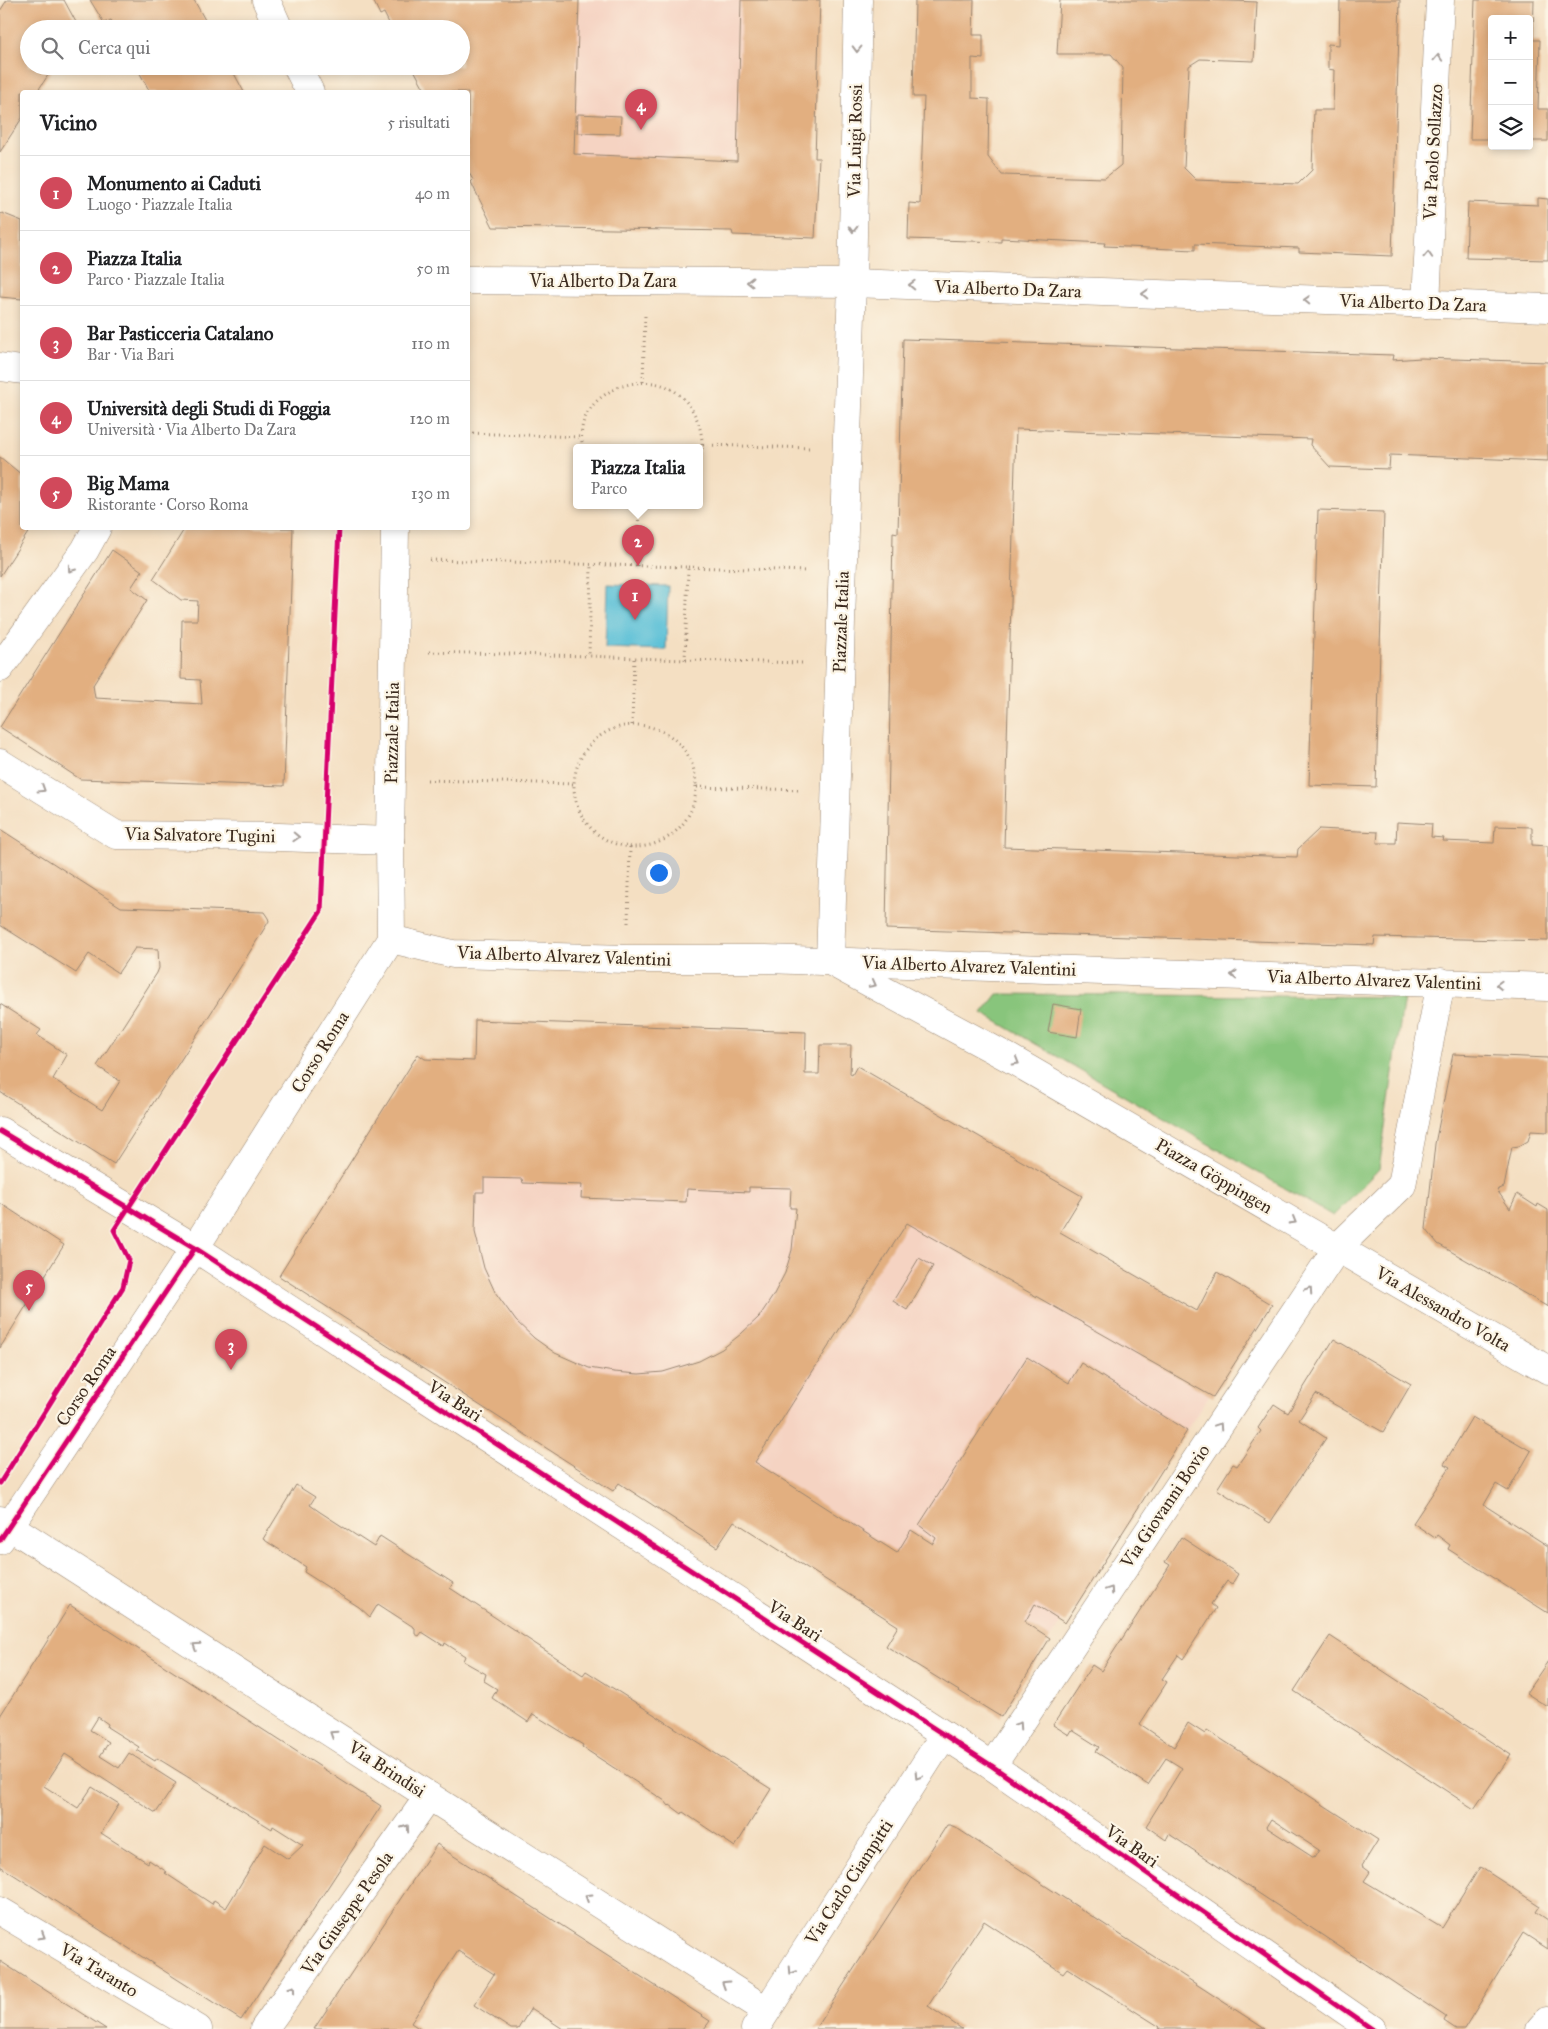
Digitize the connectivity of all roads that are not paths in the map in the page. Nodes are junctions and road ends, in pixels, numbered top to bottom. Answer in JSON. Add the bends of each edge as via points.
{"nodes":[{"id":1,"x":266,"y":0,"type":"edge"},
{"id":2,"x":858,"y":0,"type":"edge"},
{"id":3,"x":1440,"y":0,"type":"edge"},
{"id":4,"x":275,"y":20,"type":"edge"},
{"id":5,"x":302,"y":75,"type":"edge"},
{"id":6,"x":309,"y":90,"type":"edge"},
{"id":7,"x":470,"y":280,"type":"edge"},
{"id":8,"x":852,"y":283,"type":"junction"},
{"id":9,"x":1426,"y":304,"type":"junction"},
{"id":10,"x":1548,"y":308,"type":"edge"},
{"id":11,"x":0,"y":367,"type":"edge"},
{"id":12,"x":20,"y":370,"type":"edge"},
{"id":13,"x":96,"y":530,"type":"edge"},
{"id":14,"x":395,"y":530,"type":"edge"},
{"id":15,"x":0,"y":668,"type":"edge"},
{"id":16,"x":0,"y":763,"type":"edge"},
{"id":17,"x":390,"y":841,"type":"junction"},
{"id":18,"x":391,"y":939,"type":"junction"},
{"id":19,"x":830,"y":961,"type":"junction"},
{"id":20,"x":1440,"y":982,"type":"junction"},
{"id":21,"x":1548,"y":987,"type":"edge"},
{"id":22,"x":0,"y":1131,"type":"edge"},
{"id":23,"x":1338,"y":1247,"type":"junction"},
{"id":24,"x":195,"y":1248,"type":"junction"},
{"id":25,"x":1548,"y":1370,"type":"edge"},
{"id":26,"x":3,"y":1528,"type":"edge"},
{"id":27,"x":944,"y":1735,"type":"junction"},
{"id":28,"x":992,"y":1766,"type":"junction"},
{"id":29,"x":429,"y":1796,"type":"junction"},
{"id":30,"x":0,"y":1911,"type":"edge"},
{"id":31,"x":760,"y":2020,"type":"edge"},
{"id":32,"x":1548,"y":2020,"type":"edge"},
{"id":33,"x":198,"y":2029,"type":"edge"},
{"id":34,"x":264,"y":2029,"type":"edge"},
{"id":35,"x":1372,"y":2029,"type":"edge"},
{"id":36,"x":1540,"y":2029,"type":"edge"}],
"edges":[{"from":1,"to":4,"type":"street"},
{"from":2,"to":8,"type":"street","name":"Via Luigi Rossi","one_way":true},
{"from":9,"to":3,"type":"street","name":"Via Paolo Sollazzo","one_way":true},
{"from":5,"to":6,"type":"street"},
{"from":8,"to":7,"type":"street","name":"Via Alberto Da Zara","one_way":true},
{"from":9,"to":8,"type":"street","name":"Via Alberto Da Zara","one_way":true},
{"from":8,"to":19,"type":"street","name":"Piazzale Italia"},
{"from":9,"to":10,"type":"street","name":"Via Alberto Da Zara"},
{"from":11,"to":12,"type":"street"},
{"from":13,"to":15,"type":"street","one_way":true},
{"from":14,"to":17,"type":"street","name":"Piazzale Italia"},
{"from":16,"to":17,"type":"street","name":"Via Salvatore Tugini","one_way":true,"via":[[116,834]]},
{"from":17,"to":18,"type":"street","name":"Piazzale Italia"},
{"from":18,"to":19,"type":"street","name":"Via Alberto Alvarez Valentini","via":[[453,954]]},
{"from":18,"to":24,"type":"street","name":"Corso Roma"},
{"from":20,"to":19,"type":"street","name":"Via Alberto Alvarez Valentini","one_way":true},
{"from":19,"to":23,"type":"street","name":"Piazza Göppingen","one_way":true,"via":[[1011,1059]]},
{"from":21,"to":20,"type":"street","name":"Via Alberto Alvarez Valentini","one_way":true},
{"from":20,"to":23,"type":"street","via":[[1402,1185]]},
{"from":22,"to":24,"type":"street","name":"Via Bari"},
{"from":23,"to":25,"type":"street","name":"Via Alessandro Volta"},
{"from":28,"to":23,"type":"street","name":"Via Giovanni Bovio","one_way":true},
{"from":24,"to":26,"type":"street","name":"Corso Roma"},
{"from":24,"to":27,"type":"street","name":"Via Bari"},
{"from":29,"to":26,"type":"street","name":"Via Brindisi","one_way":true},
{"from":27,"to":28,"type":"street","name":"Via Bari"},
{"from":27,"to":31,"type":"street","name":"Via Carlo Ciampitti","one_way":true},
{"from":28,"to":35,"type":"street","name":"Via Bari"},
{"from":31,"to":29,"type":"street","name":"Via Brindisi","one_way":true},
{"from":34,"to":29,"type":"street","name":"Via Giuseppe Pesola","one_way":true},
{"from":30,"to":33,"type":"street","name":"Via Taranto","one_way":true},
{"from":32,"to":36,"type":"street"}]}
